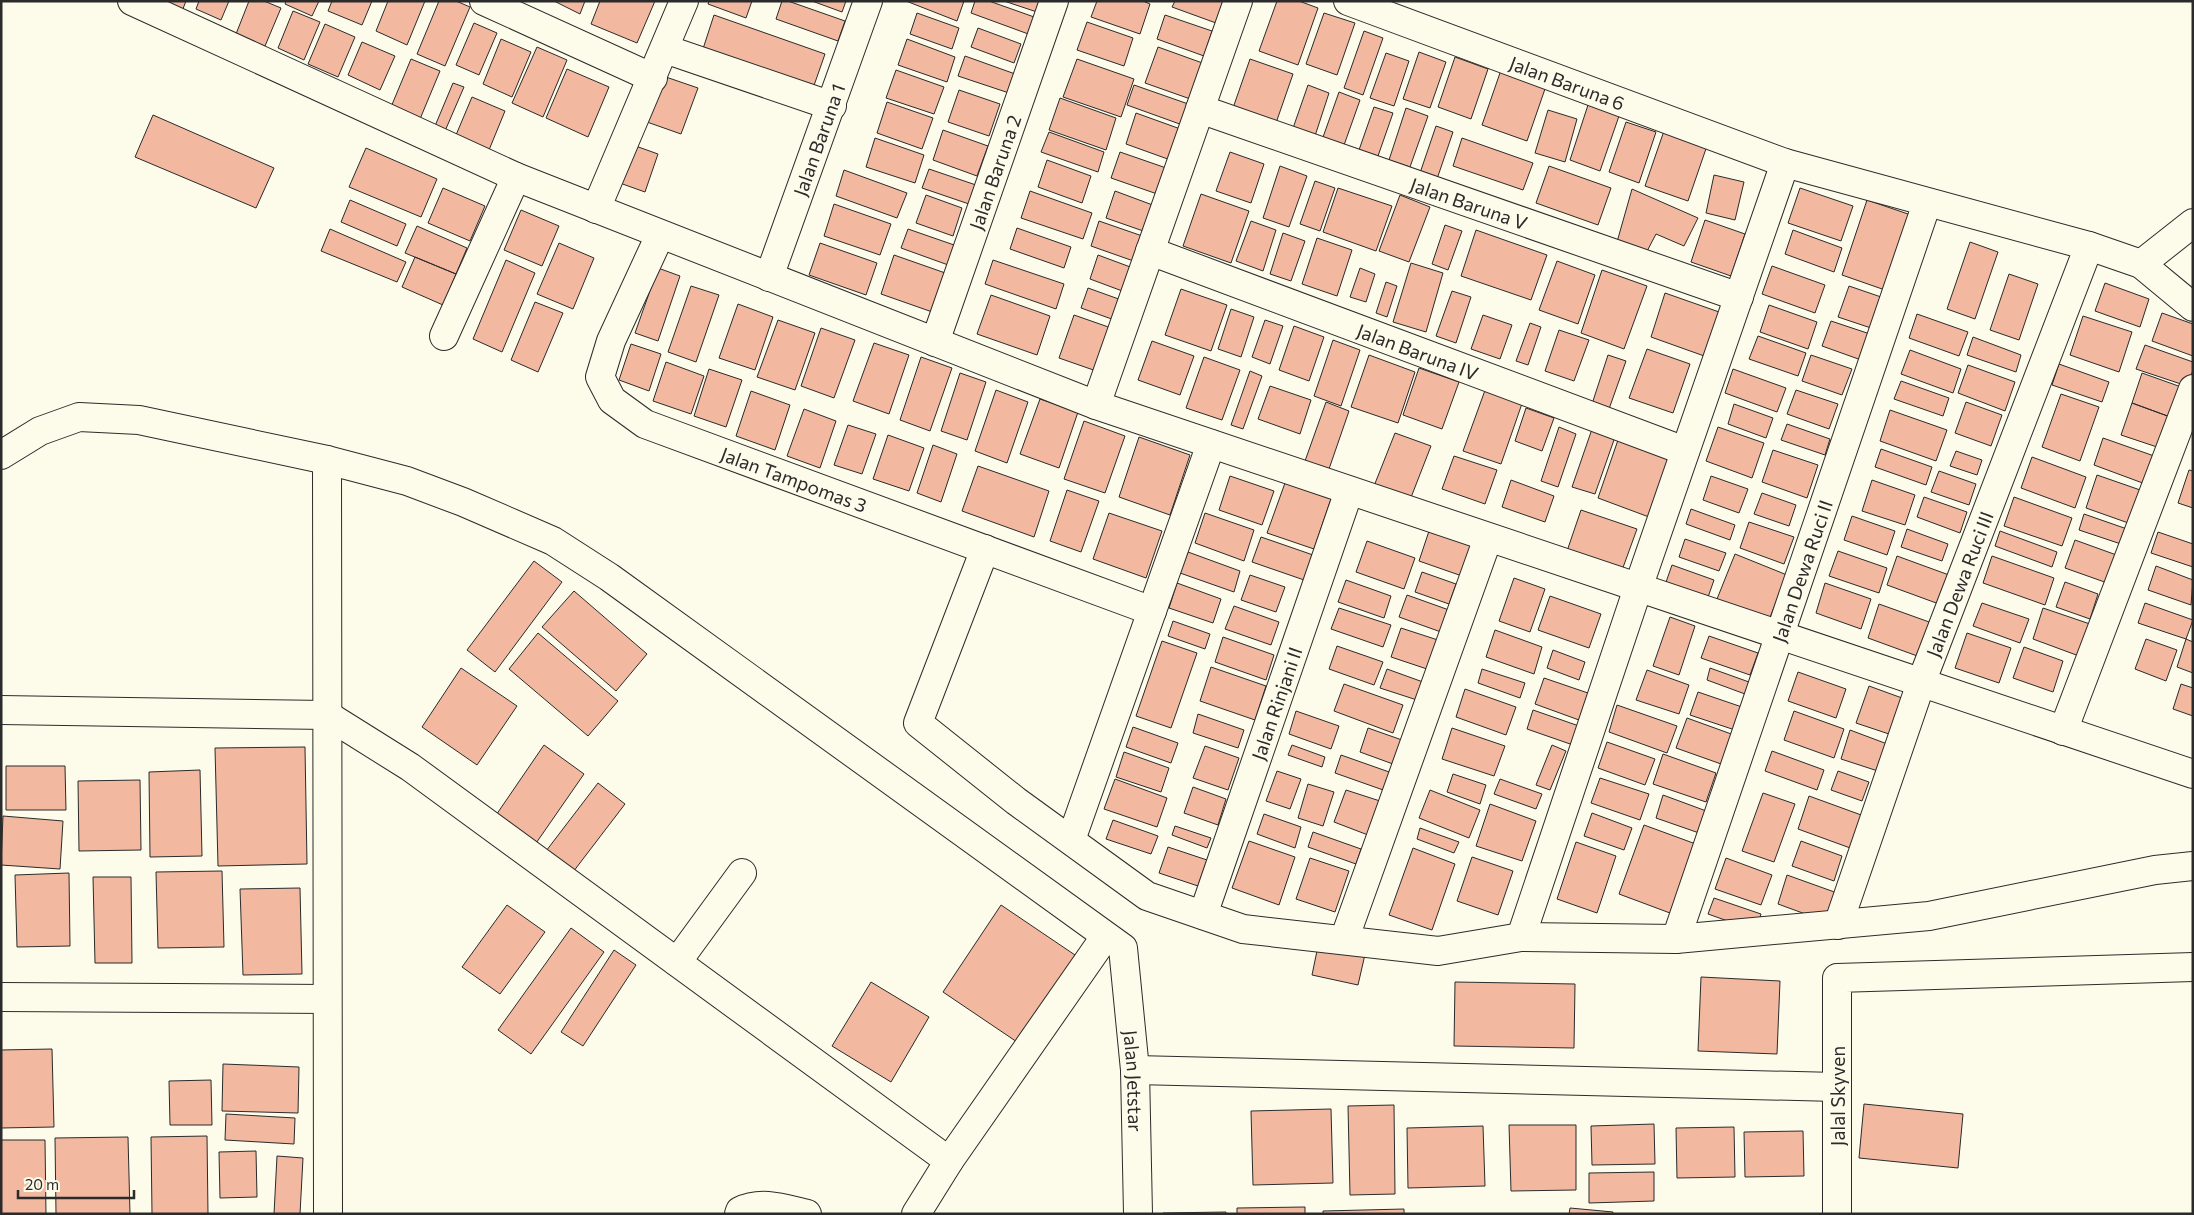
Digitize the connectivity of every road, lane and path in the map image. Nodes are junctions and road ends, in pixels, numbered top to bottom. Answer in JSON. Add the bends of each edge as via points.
{"nodes":[{"id":1,"x":132,"y":1,"type":"edge"},
{"id":2,"x":484,"y":1,"type":"edge"},
{"id":3,"x":684,"y":1,"type":"edge"},
{"id":4,"x":868,"y":1,"type":"edge"},
{"id":5,"x":1054,"y":1,"type":"edge"},
{"id":6,"x":1238,"y":1,"type":"edge"},
{"id":7,"x":1348,"y":1,"type":"edge"},
{"id":8,"x":665,"y":49,"type":"junction"},
{"id":9,"x":653,"y":78,"type":"junction"},
{"id":10,"x":832,"y":106,"type":"junction"},
{"id":11,"x":1200,"y":109,"type":"junction"},
{"id":12,"x":1786,"y":163,"type":"junction"},
{"id":13,"x":516,"y":177,"type":"junction"},
{"id":14,"x":1927,"y":203,"type":"junction"},
{"id":15,"x":596,"y":209,"type":"junction"},
{"id":16,"x":2193,"y":223,"type":"edge"},
{"id":17,"x":660,"y":235,"type":"junction"},
{"id":18,"x":2089,"y":246,"type":"junction"},
{"id":19,"x":1150,"y":251,"type":"junction"},
{"id":20,"x":2141,"y":264,"type":"junction"},
{"id":21,"x":769,"y":277,"type":"junction"},
{"id":22,"x":1739,"y":297,"type":"junction"},
{"id":23,"x":2193,"y":307,"type":"edge"},
{"id":24,"x":444,"y":336,"type":"dead end"},
{"id":25,"x":935,"y":342,"type":"junction"},
{"id":26,"x":2193,"y":389,"type":"edge"},
{"id":27,"x":1096,"y":406,"type":"junction"},
{"id":28,"x":1211,"y":444,"type":"junction"},
{"id":29,"x":1685,"y":451,"type":"junction"},
{"id":30,"x":1,"y":455,"type":"edge"},
{"id":31,"x":327,"y":460,"type":"junction"},
{"id":32,"x":1349,"y":491,"type":"junction"},
{"id":33,"x":1488,"y":538,"type":"junction"},
{"id":34,"x":985,"y":549,"type":"junction"},
{"id":35,"x":1638,"y":588,"type":"junction"},
{"id":36,"x":1152,"y":611,"type":"junction"},
{"id":37,"x":1779,"y":636,"type":"junction"},
{"id":38,"x":1922,"y":683,"type":"junction"},
{"id":39,"x":1,"y":710,"type":"edge"},
{"id":40,"x":327,"y":715,"type":"junction"},
{"id":41,"x":2063,"y":731,"type":"junction"},
{"id":42,"x":2193,"y":774,"type":"edge"},
{"id":43,"x":1071,"y":840,"type":"junction"},
{"id":44,"x":2192,"y":865,"type":"edge"},
{"id":45,"x":742,"y":873,"type":"dead end"},
{"id":46,"x":1203,"y":915,"type":"junction"},
{"id":47,"x":1838,"y":924,"type":"junction"},
{"id":48,"x":1522,"y":937,"type":"junction"},
{"id":49,"x":1676,"y":938,"type":"junction"},
{"id":50,"x":1344,"y":940,"type":"junction"},
{"id":51,"x":1114,"y":943,"type":"junction"},
{"id":52,"x":677,"y":962,"type":"junction"},
{"id":53,"x":2193,"y":968,"type":"edge"},
{"id":54,"x":1,"y":997,"type":"edge"},
{"id":55,"x":327,"y":999,"type":"junction"},
{"id":56,"x":1135,"y":1070,"type":"junction"},
{"id":57,"x":1836,"y":1086,"type":"junction"},
{"id":58,"x":949,"y":1161,"type":"junction"},
{"id":59,"x":328,"y":1214,"type":"edge"},
{"id":60,"x":740,"y":1214,"type":"edge"},
{"id":61,"x":807,"y":1214,"type":"edge"},
{"id":62,"x":916,"y":1214,"type":"edge"},
{"id":63,"x":1138,"y":1214,"type":"edge"},
{"id":64,"x":1837,"y":1214,"type":"edge"}],
"edges":[{"from":1,"to":13,"type":"street"},
{"from":2,"to":9,"type":"street"},
{"from":3,"to":8,"type":"street"},
{"from":4,"to":10,"type":"street","name":"Jalan Baruna 1"},
{"from":5,"to":25,"type":"street","name":"Jalan Baruna 2"},
{"from":6,"to":11,"type":"street"},
{"from":7,"to":12,"type":"street","name":"Jalan Baruna 6"},
{"from":8,"to":9,"type":"street"},
{"from":8,"to":10,"type":"street"},
{"from":9,"to":15,"type":"street"},
{"from":10,"to":21,"type":"street","name":"Jalan Baruna 1"},
{"from":11,"to":19,"type":"street"},
{"from":11,"to":22,"type":"street","name":"Jalan Baruna V"},
{"from":12,"to":14,"type":"street","name":"Jalan Baruna 6"},
{"from":12,"to":22,"type":"street"},
{"from":13,"to":15,"type":"street"},
{"from":13,"to":24,"type":"street"},
{"from":14,"to":18,"type":"street","name":"Jalan Baruna 6"},
{"from":14,"to":37,"type":"street","name":"Jalan Dewa Ruci II"},
{"from":15,"to":17,"type":"street"},
{"from":16,"to":20,"type":"street"},
{"from":17,"to":21,"type":"street"},
{"from":17,"to":34,"type":"street","name":"Jalan Tampomas 3","via":[[611,341],[600,377],[612,400],[645,424]]},
{"from":18,"to":20,"type":"street","name":"Jalan Baruna 6"},
{"from":18,"to":38,"type":"street","name":"Jalan Dewa Ruci III"},
{"from":19,"to":27,"type":"street"},
{"from":19,"to":29,"type":"street","name":"Jalan Baruna IV"},
{"from":20,"to":23,"type":"street"},
{"from":21,"to":25,"type":"street"},
{"from":22,"to":29,"type":"street"},
{"from":25,"to":27,"type":"street"},
{"from":26,"to":41,"type":"street"},
{"from":27,"to":28,"type":"street"},
{"from":28,"to":32,"type":"street"},
{"from":28,"to":36,"type":"street"},
{"from":29,"to":35,"type":"street"},
{"from":30,"to":31,"type":"street","via":[[40,431],[79,417],[139,420]]},
{"from":31,"to":40,"type":"street"},
{"from":31,"to":51,"type":"street","via":[[407,481],[552,541],[609,577]]},
{"from":32,"to":33,"type":"street"},
{"from":32,"to":46,"type":"street","name":"Jalan Rinjani II"},
{"from":33,"to":35,"type":"street"},
{"from":33,"to":50,"type":"street"},
{"from":34,"to":36,"type":"street","name":"Jalan Tampomas 3"},
{"from":34,"to":43,"type":"street","via":[[918,723]]},
{"from":35,"to":37,"type":"street"},
{"from":35,"to":48,"type":"street"},
{"from":36,"to":43,"type":"street"},
{"from":37,"to":38,"type":"street"},
{"from":37,"to":49,"type":"street","name":"Jalan Dewa Ruci II"},
{"from":38,"to":41,"type":"street"},
{"from":38,"to":47,"type":"street","name":"Jalan Dewa Ruci III"},
{"from":39,"to":40,"type":"street"},
{"from":40,"to":52,"type":"street","via":[[410,767]]},
{"from":40,"to":55,"type":"street"},
{"from":41,"to":42,"type":"street"},
{"from":43,"to":46,"type":"street","via":[[1147,896]]},
{"from":44,"to":47,"type":"street","via":[[1929,916]]},
{"from":45,"to":52,"type":"street"},
{"from":46,"to":50,"type":"street","via":[[1243,929]]},
{"from":47,"to":49,"type":"street"},
{"from":48,"to":49,"type":"street"},
{"from":48,"to":50,"type":"street","via":[[1438,951]]},
{"from":51,"to":56,"type":"street","name":"Jalan Jetstar"},
{"from":51,"to":58,"type":"street"},
{"from":52,"to":58,"type":"street"},
{"from":53,"to":57,"type":"street","name":"Jalal Skyven","via":[[1837,978]]},
{"from":54,"to":55,"type":"street"},
{"from":55,"to":59,"type":"street"},
{"from":56,"to":57,"type":"street"},
{"from":56,"to":63,"type":"street","name":"Jalan Jetstar"},
{"from":57,"to":64,"type":"street","name":"Jalal Skyven"},
{"from":58,"to":62,"type":"street"},
{"from":60,"to":61,"type":"street","via":[[749,1206],[760,1204]]}]}
